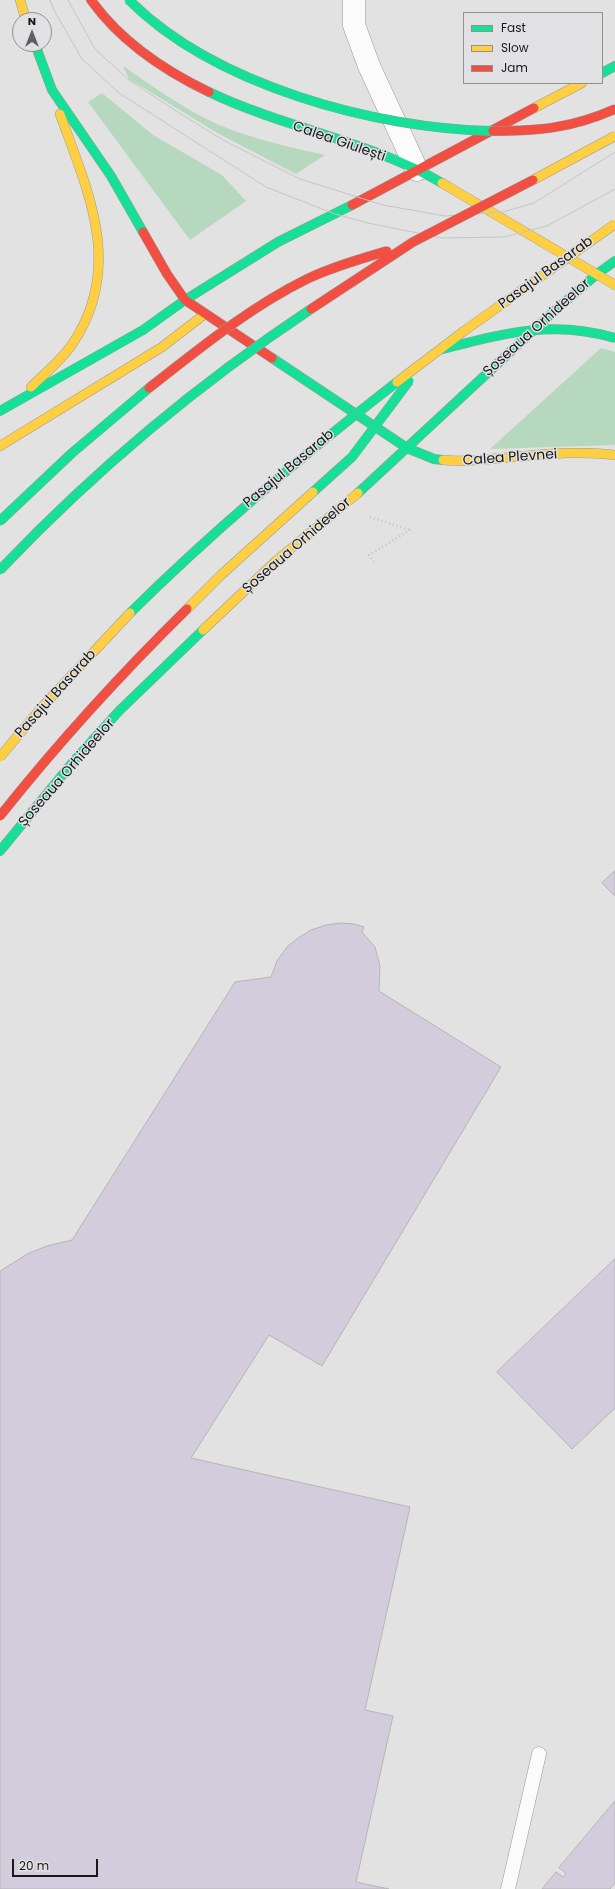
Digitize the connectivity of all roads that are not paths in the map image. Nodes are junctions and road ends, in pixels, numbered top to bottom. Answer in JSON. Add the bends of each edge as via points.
{"nodes":[{"id":1,"x":20,"y":0,"type":"edge"},
{"id":2,"x":91,"y":0,"type":"edge"},
{"id":3,"x":129,"y":0,"type":"edge"},
{"id":4,"x":354,"y":0,"type":"edge"},
{"id":5,"x":24,"y":12,"type":"edge"},
{"id":6,"x":38,"y":52,"type":"edge"},
{"id":7,"x":615,"y":66,"type":"edge"},
{"id":8,"x":603,"y":72,"type":"edge"},
{"id":9,"x":580,"y":84,"type":"edge"},
{"id":10,"x":52,"y":90,"type":"junction"},
{"id":11,"x":615,"y":109,"type":"edge"},
{"id":12,"x":615,"y":136,"type":"edge"},
{"id":13,"x":417,"y":170,"type":"junction"},
{"id":14,"x":615,"y":224,"type":"edge"},
{"id":15,"x":411,"y":243,"type":"junction"},
{"id":16,"x":615,"y":261,"type":"edge"},
{"id":17,"x":597,"y":274,"type":"junction"},
{"id":18,"x":615,"y":285,"type":"edge"},
{"id":19,"x":185,"y":300,"type":"junction"},
{"id":20,"x":205,"y":314,"type":"junction"},
{"id":21,"x":615,"y":338,"type":"edge"},
{"id":22,"x":439,"y":350,"type":"junction"},
{"id":23,"x":425,"y":360,"type":"junction"},
{"id":24,"x":15,"y":404,"type":"junction"},
{"id":25,"x":0,"y":412,"type":"edge"},
{"id":26,"x":0,"y":446,"type":"edge"},
{"id":27,"x":407,"y":448,"type":"junction"},
{"id":28,"x":615,"y":455,"type":"edge"},
{"id":29,"x":0,"y":521,"type":"edge"},
{"id":30,"x":0,"y":570,"type":"edge"},
{"id":31,"x":0,"y":757,"type":"edge"},
{"id":32,"x":0,"y":816,"type":"edge"},
{"id":33,"x":0,"y":851,"type":"edge"},
{"id":34,"x":539,"y":1754,"type":"dead end"},
{"id":35,"x":508,"y":1889,"type":"edge"}],
"edges":[{"from":1,"to":5,"type":"main road"},
{"from":2,"to":13,"type":"main road","name":"Calea Giulești","via":[[99,13],[121,36],[185,81],[240,107]]},
{"from":3,"to":11,"type":"main road","bridge":true,"via":[[167,32],[210,58],[295,95],[350,112],[452,130],[489,132],[565,126],[594,119]]},
{"from":4,"to":13,"type":"street","via":[[354,25],[369,66]]},
{"from":6,"to":10,"type":"main road"},
{"from":7,"to":8,"type":"main road"},
{"from":9,"to":13,"type":"main road"},
{"from":10,"to":19,"type":"main road","via":[[111,176],[167,274]]},
{"from":10,"to":24,"type":"main road","via":[[94,213],[99,243],[98,290],[93,308],[73,343]]},
{"from":12,"to":15,"type":"main road","bridge":true,"via":[[566,164]]},
{"from":13,"to":17,"type":"main road","name":"Calea Giulești"},
{"from":13,"to":19,"type":"main road","via":[[360,202],[278,242]]},
{"from":14,"to":22,"type":"main road","name":"Pasajul Basarab","bridge":true},
{"from":15,"to":29,"type":"main road","bridge":true,"via":[[346,263],[297,284],[250,312],[173,368],[106,422]]},
{"from":15,"to":30,"type":"main road","bridge":true,"via":[[291,323],[190,395],[72,497]]},
{"from":16,"to":17,"type":"main road","name":"Șoseaua Orhideelor"},
{"from":17,"to":18,"type":"main road"},
{"from":17,"to":27,"type":"main road","name":"Șoseaua Orhideelor"},
{"from":19,"to":20,"type":"main road"},
{"from":19,"to":24,"type":"main road","via":[[143,330]]},
{"from":20,"to":26,"type":"main road","via":[[162,347]]},
{"from":20,"to":27,"type":"main road"},
{"from":21,"to":22,"type":"main road","bridge":true,"via":[[575,328],[540,329],[484,338]]},
{"from":22,"to":23,"type":"main road","name":"Pasajul Basarab","bridge":true},
{"from":23,"to":31,"type":"main road","name":"Pasajul Basarab","bridge":true,"via":[[309,451],[220,527],[113,630]]},
{"from":23,"to":32,"type":"main road","bridge":true,"via":[[352,457],[221,575],[152,643],[64,740]]},
{"from":24,"to":25,"type":"main road"},
{"from":27,"to":28,"type":"main road","name":"Calea Plevnei","via":[[434,459],[460,462],[548,454]]},
{"from":27,"to":33,"type":"main road","name":"Șoseaua Orhideelor","via":[[343,507],[277,560],[162,668],[73,762]]},
{"from":34,"to":35,"type":"lane"}]}
